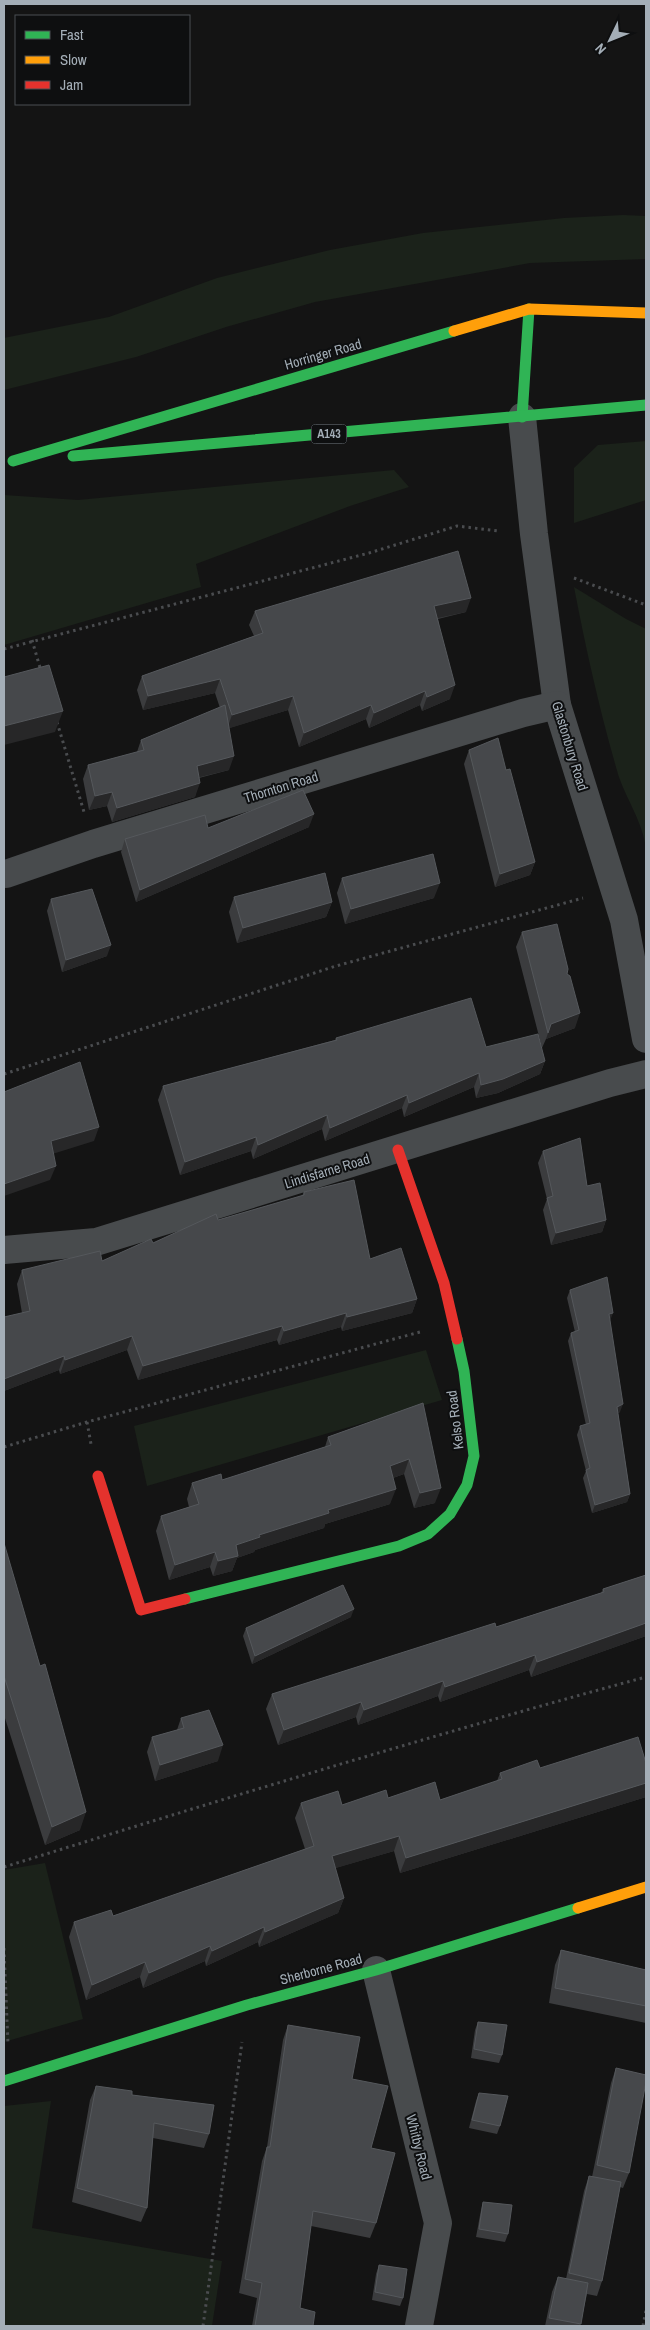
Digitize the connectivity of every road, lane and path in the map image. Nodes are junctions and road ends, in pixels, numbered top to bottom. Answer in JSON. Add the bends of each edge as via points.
{"nodes":[{"id":1,"x":529,"y":308,"type":"junction"},
{"id":2,"x":646,"y":313,"type":"edge"},
{"id":3,"x":646,"y":404,"type":"edge"},
{"id":4,"x":522,"y":417,"type":"junction"},
{"id":5,"x":8,"y":462,"type":"edge"},
{"id":6,"x":505,"y":532,"type":"dead end"},
{"id":7,"x":32,"y":640,"type":"junction"},
{"id":8,"x":4,"y":649,"type":"edge"},
{"id":9,"x":43,"y":677,"type":"edge"},
{"id":10,"x":556,"y":705,"type":"junction"},
{"id":11,"x":54,"y":714,"type":"edge"},
{"id":12,"x":94,"y":844,"type":"junction"},
{"id":13,"x":6,"y":874,"type":"dead end"},
{"id":14,"x":615,"y":889,"type":"junction"},
{"id":15,"x":635,"y":918,"type":"edge"},
{"id":16,"x":646,"y":1039,"type":"edge"},
{"id":17,"x":4,"y":1074,"type":"edge"},
{"id":18,"x":646,"y":1074,"type":"edge"},
{"id":19,"x":398,"y":1150,"type":"junction"},
{"id":20,"x":4,"y":1250,"type":"edge"},
{"id":21,"x":453,"y":1322,"type":"junction"},
{"id":22,"x":4,"y":1447,"type":"edge"},
{"id":23,"x":98,"y":1476,"type":"dead end"},
{"id":24,"x":646,"y":1677,"type":"edge"},
{"id":25,"x":4,"y":1867,"type":"edge"},
{"id":26,"x":646,"y":1887,"type":"edge"},
{"id":27,"x":4,"y":1948,"type":"edge"},
{"id":28,"x":376,"y":1970,"type":"junction"},
{"id":29,"x":247,"y":2005,"type":"junction"},
{"id":30,"x":7,"y":2080,"type":"edge"},
{"id":31,"x":646,"y":2310,"type":"edge"},
{"id":32,"x":203,"y":2326,"type":"edge"},
{"id":33,"x":419,"y":2326,"type":"edge"},
{"id":34,"x":643,"y":2326,"type":"edge"}],
"edges":[{"from":1,"to":2,"type":"street","name":"Horringer Road","number":"A143"},
{"from":1,"to":4,"type":"street"},
{"from":1,"to":5,"type":"street","name":"Horringer Road","number":"A143"},
{"from":3,"to":4,"type":"street","name":"Horringer Road","number":"A143"},
{"from":4,"to":5,"type":"street","name":"Horringer Road","number":"A143"},
{"from":4,"to":10,"type":"street","name":"Glastonbury Road"},
{"from":6,"to":7,"type":"path","via":[[457,526],[359,555]]},
{"from":7,"to":8,"type":"path"},
{"from":7,"to":9,"type":"path"},
{"from":10,"to":12,"type":"street","name":"Thornton Road"},
{"from":10,"to":14,"type":"street","name":"Glastonbury Road"},
{"from":11,"to":12,"type":"path"},
{"from":12,"to":13,"type":"street","name":"Thornton Road"},
{"from":14,"to":15,"type":"street","name":"Glastonbury Road"},
{"from":14,"to":17,"type":"path","via":[[336,966]]},
{"from":15,"to":16,"type":"street","name":"Glastonbury Road"},
{"from":18,"to":19,"type":"street","name":"Lindisfarne Road"},
{"from":19,"to":20,"type":"street","name":"Lindisfarne Road","via":[[96,1242]]},
{"from":19,"to":21,"type":"street","name":"Kelso Road","via":[[444,1283]]},
{"from":21,"to":22,"type":"path"},
{"from":21,"to":23,"type":"street","name":"Kelso Road","via":[[464,1371],[474,1456],[467,1485],[450,1514],[428,1534],[398,1546],[140,1610]]},
{"from":24,"to":25,"type":"path","via":[[234,1795]]},
{"from":26,"to":28,"type":"street","name":"Sherborne Road"},
{"from":27,"to":30,"type":"path"},
{"from":28,"to":29,"type":"street","name":"Sherborne Road"},
{"from":28,"to":33,"type":"street","name":"Whitby Road","via":[[438,2223]]},
{"from":29,"to":30,"type":"street","name":"Sherborne Road"},
{"from":29,"to":32,"type":"path"},
{"from":31,"to":34,"type":"path"}]}
